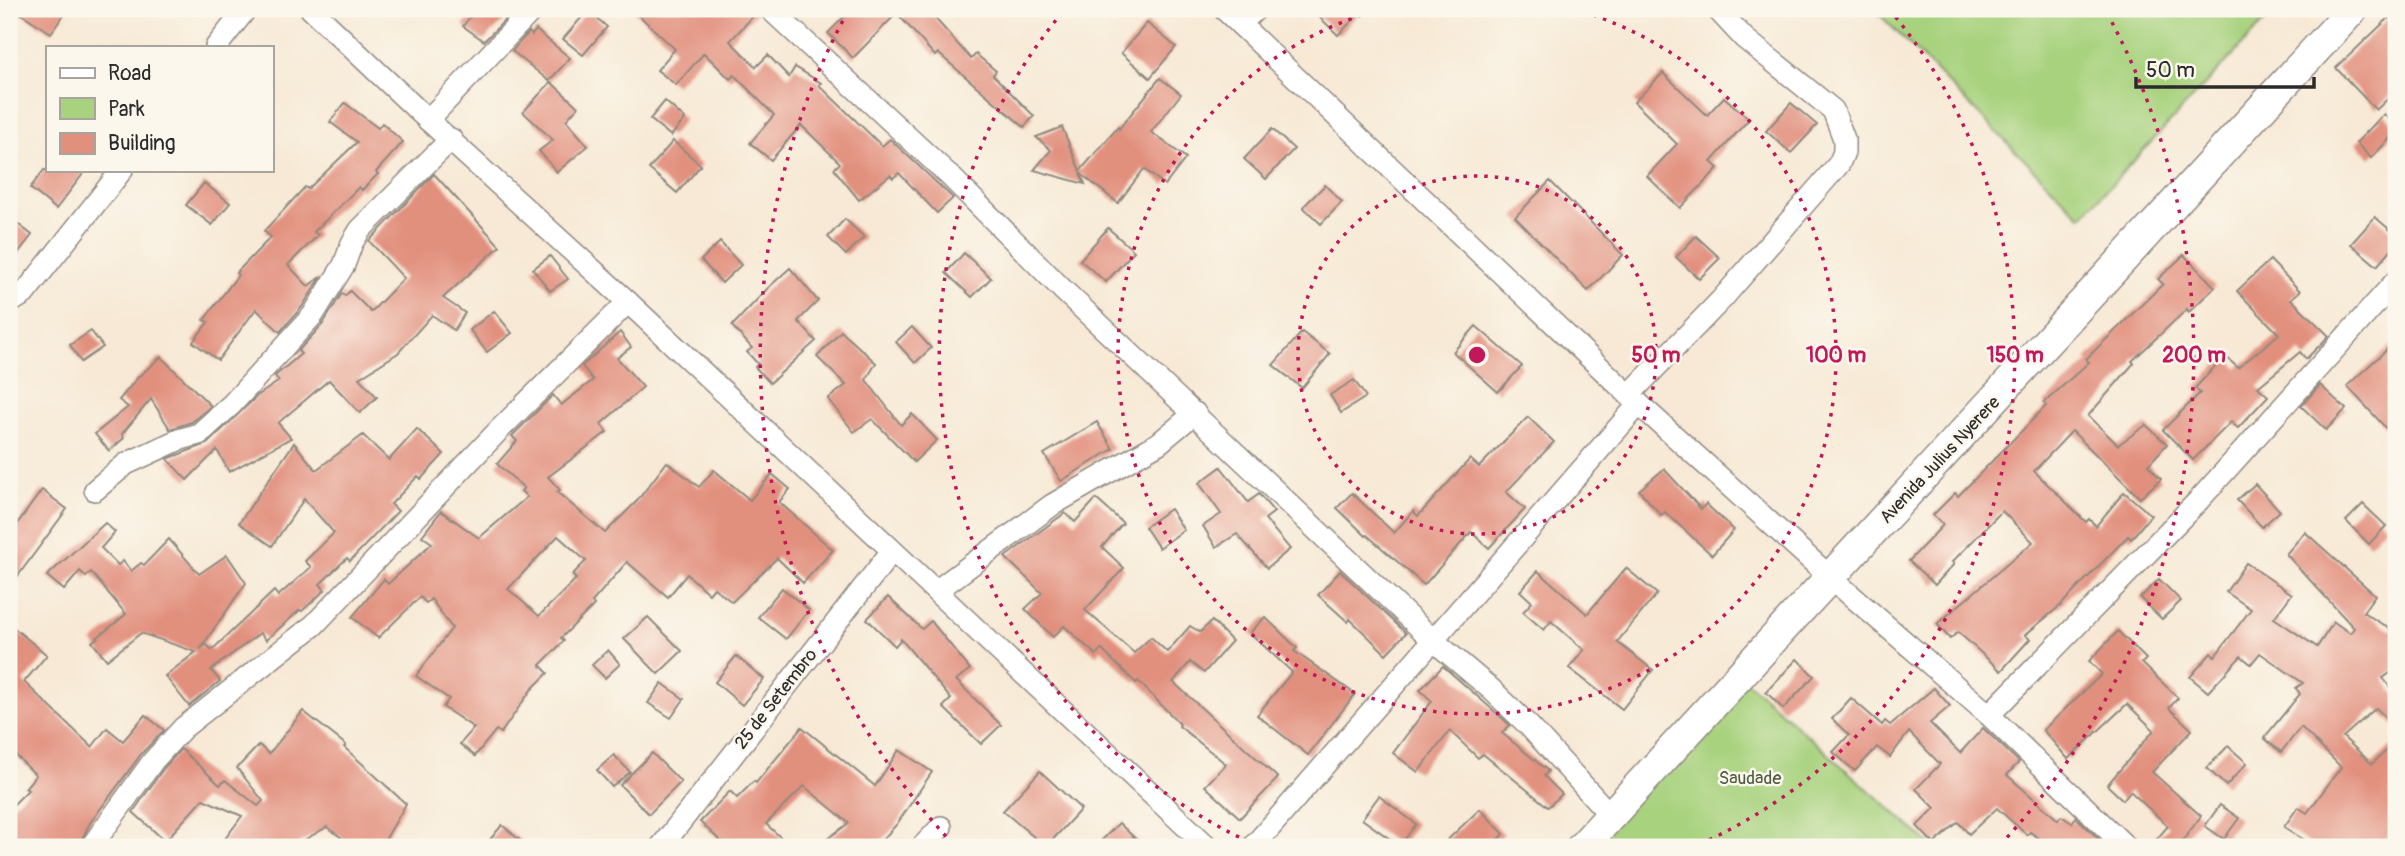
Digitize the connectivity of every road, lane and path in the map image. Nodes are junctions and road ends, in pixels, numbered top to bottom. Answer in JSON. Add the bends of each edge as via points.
{"nodes":[{"id":1,"x":246,"y":9,"type":"edge"},
{"id":2,"x":311,"y":9,"type":"edge"},
{"id":3,"x":533,"y":9,"type":"edge"},
{"id":4,"x":770,"y":9,"type":"edge"},
{"id":5,"x":1224,"y":9,"type":"edge"},
{"id":6,"x":1256,"y":9,"type":"edge"},
{"id":7,"x":1717,"y":9,"type":"edge"},
{"id":8,"x":2353,"y":9,"type":"edge"},
{"id":9,"x":1240,"y":24,"type":"junction"},
{"id":10,"x":217,"y":46,"type":"edge"},
{"id":11,"x":428,"y":120,"type":"junction"},
{"id":12,"x":450,"y":139,"type":"junction"},
{"id":13,"x":120,"y":172,"type":"edge"},
{"id":14,"x":2396,"y":281,"type":"edge"},
{"id":15,"x":628,"y":302,"type":"junction"},
{"id":16,"x":9,"y":303,"type":"edge"},
{"id":17,"x":1634,"y":400,"type":"junction"},
{"id":18,"x":1195,"y":413,"type":"junction"},
{"id":19,"x":95,"y":490,"type":"dead end"},
{"id":20,"x":892,"y":551,"type":"junction"},
{"id":21,"x":1831,"y":578,"type":"junction"},
{"id":22,"x":936,"y":591,"type":"junction"},
{"id":23,"x":1434,"y":641,"type":"junction"},
{"id":24,"x":1990,"y":715,"type":"junction"},
{"id":25,"x":1611,"y":816,"type":"junction"},
{"id":26,"x":941,"y":827,"type":"dead end"},
{"id":27,"x":91,"y":847,"type":"edge"},
{"id":28,"x":661,"y":847,"type":"edge"},
{"id":29,"x":922,"y":847,"type":"edge"},
{"id":30,"x":1208,"y":847,"type":"edge"},
{"id":31,"x":1253,"y":847,"type":"edge"},
{"id":32,"x":1582,"y":847,"type":"edge"},
{"id":33,"x":2126,"y":847,"type":"edge"}],
"edges":[{"from":1,"to":10,"type":"street"},
{"from":2,"to":11,"type":"street"},
{"from":3,"to":11,"type":"street"},
{"from":4,"to":18,"type":"street"},
{"from":5,"to":9,"type":"street"},
{"from":6,"to":9,"type":"street"},
{"from":7,"to":17,"type":"street","via":[[1744,38],[1833,110],[1844,152],[1839,164]]},
{"from":8,"to":21,"type":"street","name":"Avenida Julius Nyerere"},
{"from":9,"to":17,"type":"street"},
{"from":11,"to":12,"type":"street"},
{"from":12,"to":15,"type":"street"},
{"from":12,"to":19,"type":"street","via":[[360,230],[345,265],[313,315],[232,404],[199,434],[126,464]]},
{"from":13,"to":16,"type":"street","via":[[24,294]]},
{"from":14,"to":24,"type":"street","via":[[2199,500]]},
{"from":15,"to":20,"type":"street"},
{"from":15,"to":27,"type":"street","via":[[314,625],[183,728],[153,761]]},
{"from":17,"to":21,"type":"street"},
{"from":17,"to":23,"type":"street"},
{"from":18,"to":22,"type":"street","via":[[1159,443],[1052,505]]},
{"from":18,"to":23,"type":"street"},
{"from":20,"to":22,"type":"street"},
{"from":20,"to":28,"type":"street","name":"25 de Setembro"},
{"from":21,"to":24,"type":"street"},
{"from":21,"to":25,"type":"street","name":"Avenida Julius Nyerere"},
{"from":22,"to":30,"type":"street"},
{"from":23,"to":25,"type":"street","via":[[1529,726]]},
{"from":23,"to":31,"type":"street"},
{"from":24,"to":33,"type":"street"},
{"from":25,"to":32,"type":"street","name":"Avenida Julius Nyerere"},
{"from":26,"to":29,"type":"street"}]}
